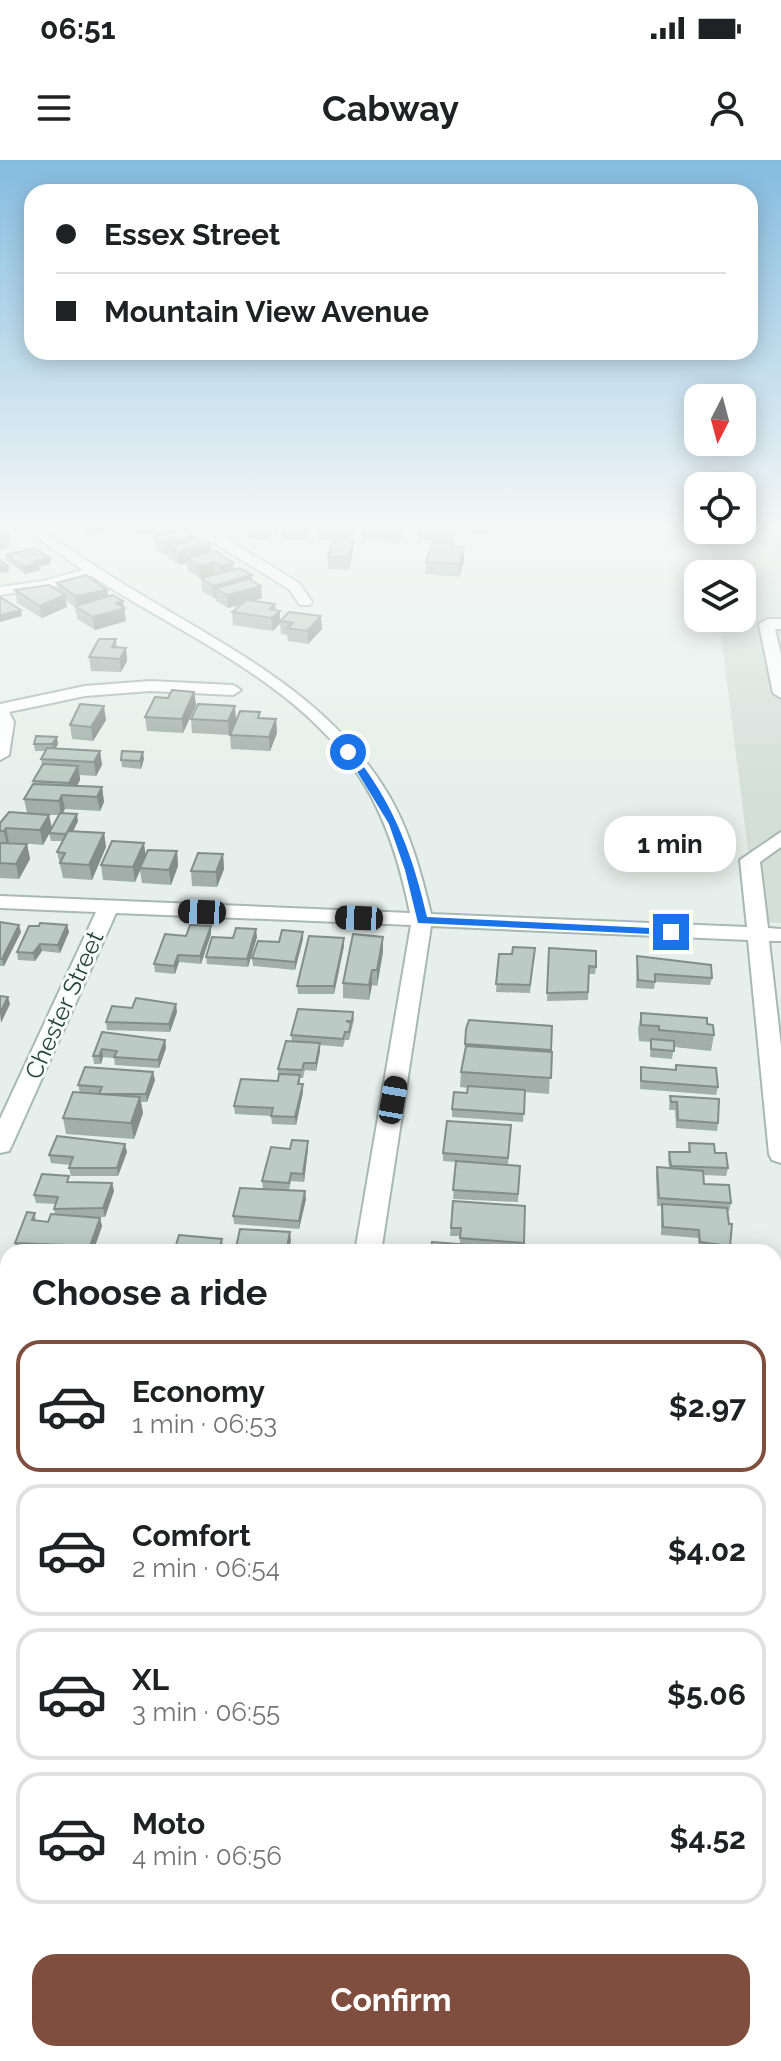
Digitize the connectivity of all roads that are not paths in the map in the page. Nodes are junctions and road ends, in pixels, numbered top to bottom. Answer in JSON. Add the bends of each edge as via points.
{"nodes":[{"id":1,"x":167,"y":614,"type":"edge"},
{"id":2,"x":776,"y":622,"type":"edge"},
{"id":3,"x":233,"y":690,"type":"dead end"},
{"id":4,"x":781,"y":693,"type":"edge"},
{"id":5,"x":0,"y":710,"type":"edge"},
{"id":6,"x":0,"y":755,"type":"edge"},
{"id":7,"x":781,"y":838,"type":"edge"},
{"id":8,"x":0,"y":902,"type":"edge"},
{"id":9,"x":108,"y":908,"type":"junction"},
{"id":10,"x":422,"y":920,"type":"junction"},
{"id":11,"x":770,"y":935,"type":"edge"},
{"id":12,"x":0,"y":1145,"type":"edge"},
{"id":13,"x":781,"y":1154,"type":"edge"},
{"id":14,"x":369,"y":1244,"type":"edge"}],
"edges":[{"from":1,"to":10,"type":"street","via":[[259,670],[331,732],[364,772],[394,824]]},
{"from":2,"to":4,"type":"street"},
{"from":3,"to":5,"type":"street","via":[[150,686],[85,691]]},
{"from":5,"to":6,"type":"street","via":[[6,722]]},
{"from":7,"to":11,"type":"street","via":[[750,860]]},
{"from":8,"to":9,"type":"street"},
{"from":9,"to":10,"type":"street"},
{"from":9,"to":12,"type":"street","name":"Chester Street"},
{"from":10,"to":11,"type":"street"},
{"from":10,"to":14,"type":"street"},
{"from":11,"to":13,"type":"street"}]}
